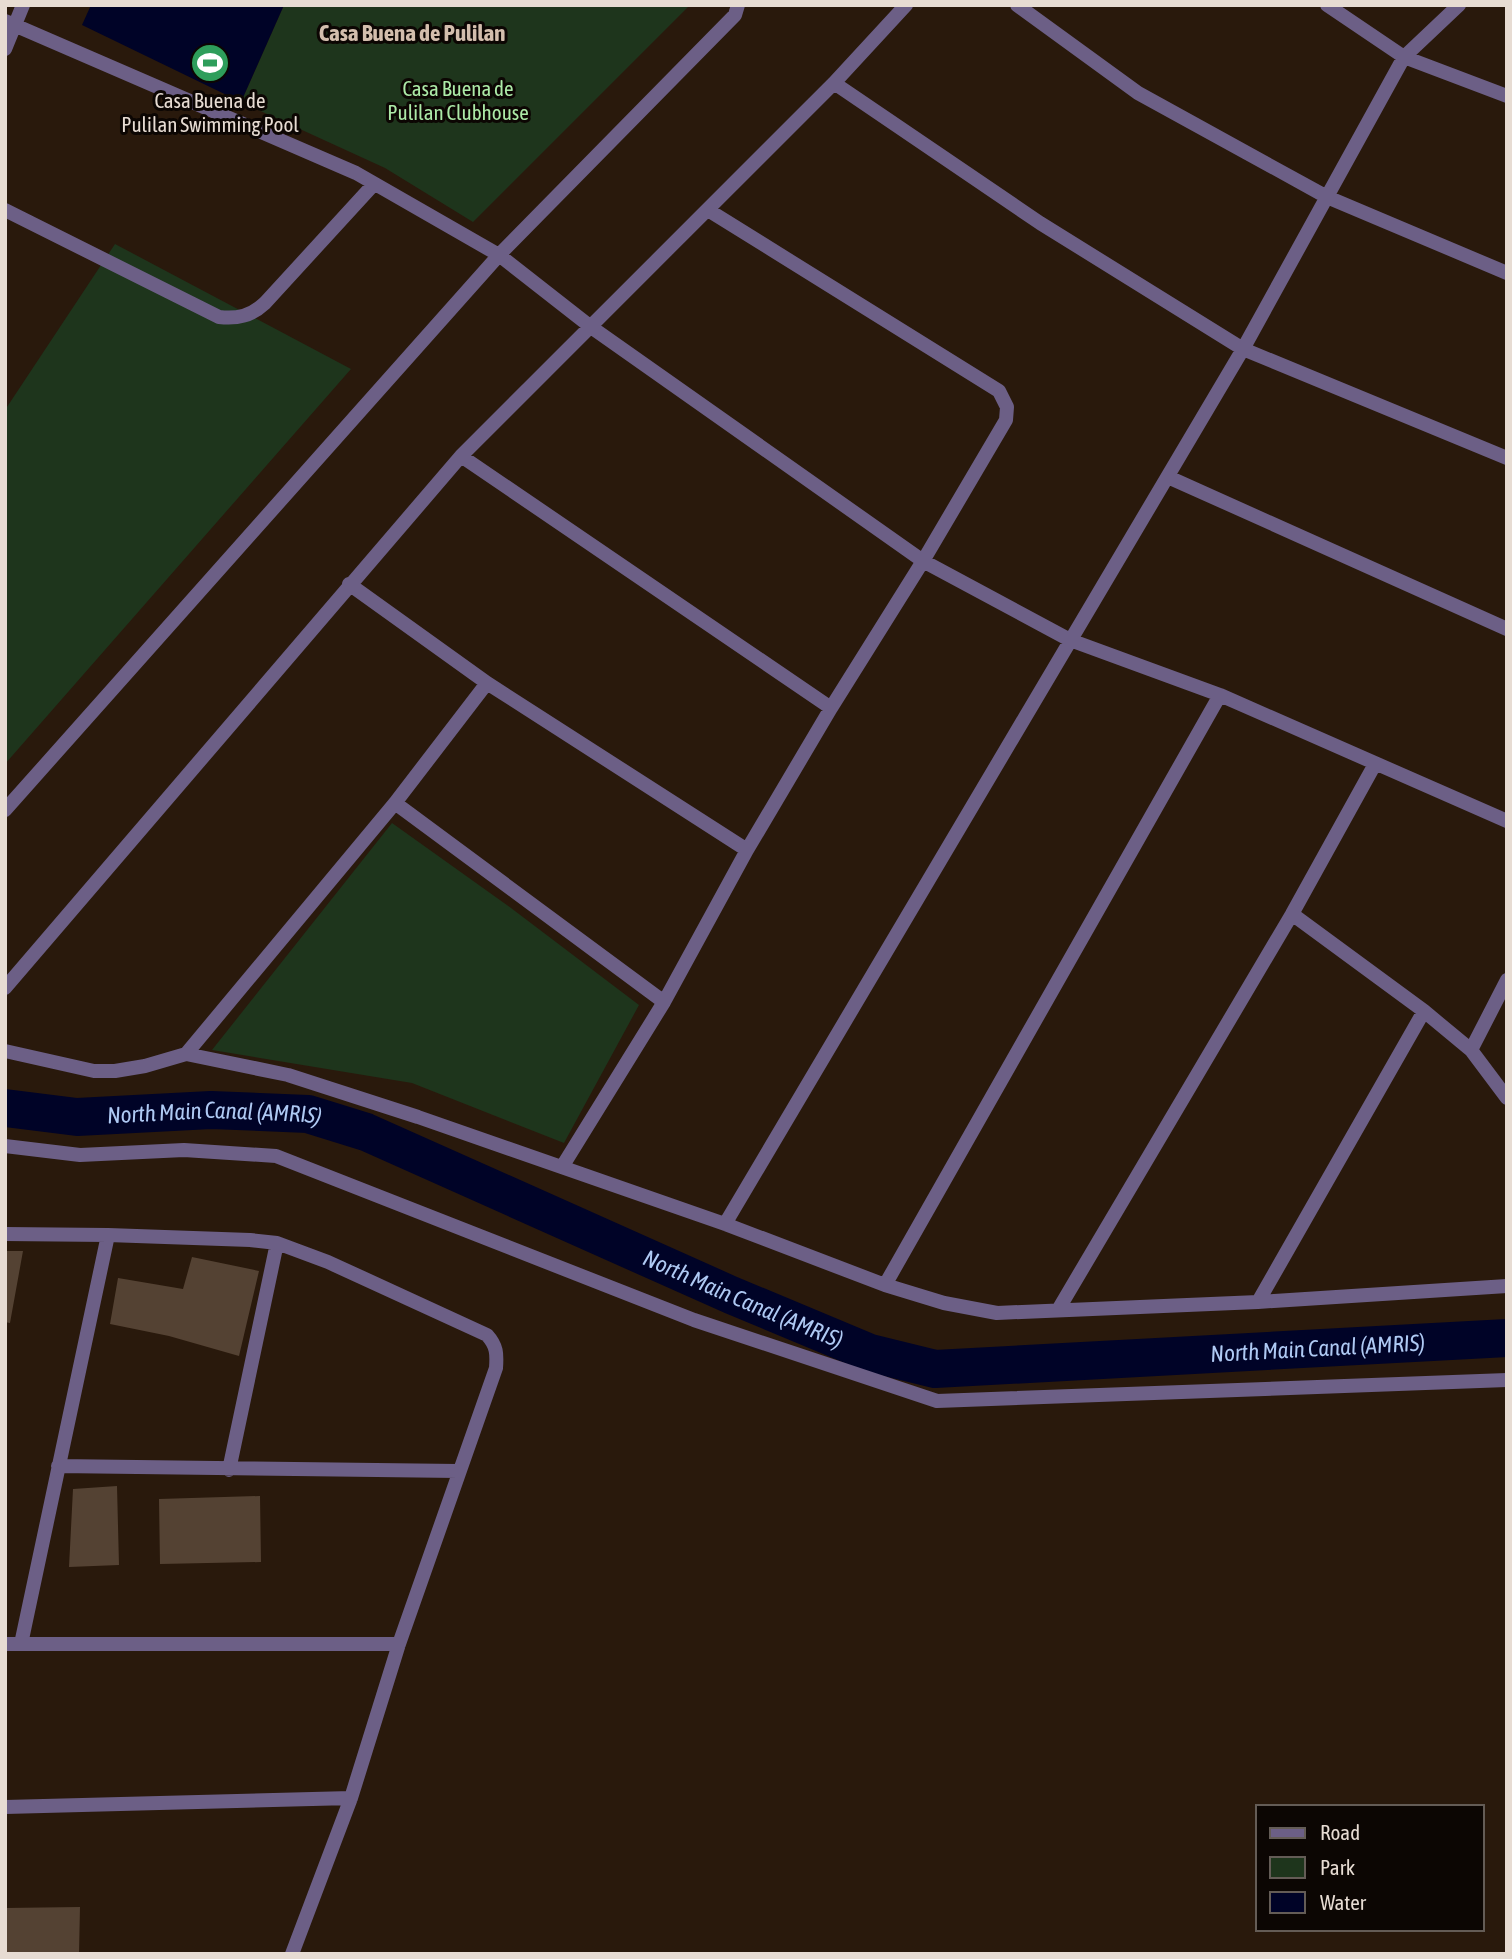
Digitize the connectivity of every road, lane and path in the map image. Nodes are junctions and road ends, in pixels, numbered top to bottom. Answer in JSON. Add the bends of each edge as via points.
{"nodes":[{"id":1,"x":23,"y":5,"type":"edge"},
{"id":2,"x":738,"y":5,"type":"edge"},
{"id":3,"x":906,"y":5,"type":"edge"},
{"id":4,"x":1017,"y":5,"type":"edge"},
{"id":5,"x":1327,"y":5,"type":"edge"},
{"id":6,"x":1459,"y":5,"type":"edge"},
{"id":7,"x":10,"y":23,"type":"edge"},
{"id":8,"x":5,"y":49,"type":"edge"},
{"id":9,"x":1404,"y":57,"type":"junction"},
{"id":10,"x":834,"y":83,"type":"junction"},
{"id":11,"x":1507,"y":96,"type":"edge"},
{"id":12,"x":374,"y":184,"type":"junction"},
{"id":13,"x":1326,"y":197,"type":"junction"},
{"id":14,"x":5,"y":210,"type":"edge"},
{"id":15,"x":708,"y":210,"type":"junction"},
{"id":16,"x":499,"y":255,"type":"junction"},
{"id":17,"x":1507,"y":273,"type":"edge"},
{"id":18,"x":592,"y":327,"type":"junction"},
{"id":19,"x":1243,"y":349,"type":"junction"},
{"id":20,"x":461,"y":456,"type":"junction"},
{"id":21,"x":1507,"y":458,"type":"edge"},
{"id":22,"x":1168,"y":477,"type":"junction"},
{"id":23,"x":923,"y":561,"type":"junction"},
{"id":24,"x":349,"y":584,"type":"junction"},
{"id":25,"x":1507,"y":629,"type":"edge"},
{"id":26,"x":1070,"y":640,"type":"junction"},
{"id":27,"x":487,"y":683,"type":"junction"},
{"id":28,"x":1220,"y":695,"type":"junction"},
{"id":29,"x":831,"y":708,"type":"junction"},
{"id":30,"x":1375,"y":764,"type":"junction"},
{"id":31,"x":395,"y":803,"type":"junction"},
{"id":32,"x":5,"y":810,"type":"edge"},
{"id":33,"x":1507,"y":821,"type":"edge"},
{"id":34,"x":747,"y":849,"type":"junction"},
{"id":35,"x":1292,"y":914,"type":"junction"},
{"id":36,"x":1507,"y":980,"type":"edge"},
{"id":37,"x":5,"y":988,"type":"edge"},
{"id":38,"x":664,"y":1002,"type":"junction"},
{"id":39,"x":1424,"y":1011,"type":"junction"},
{"id":40,"x":5,"y":1051,"type":"edge"},
{"id":41,"x":1471,"y":1051,"type":"junction"},
{"id":42,"x":186,"y":1054,"type":"junction"},
{"id":43,"x":1507,"y":1098,"type":"edge"},
{"id":44,"x":5,"y":1146,"type":"edge"},
{"id":45,"x":562,"y":1167,"type":"junction"},
{"id":46,"x":725,"y":1224,"type":"junction"},
{"id":47,"x":5,"y":1234,"type":"edge"},
{"id":48,"x":108,"y":1235,"type":"junction"},
{"id":49,"x":277,"y":1243,"type":"junction"},
{"id":50,"x":885,"y":1285,"type":"junction"},
{"id":51,"x":1507,"y":1286,"type":"edge"},
{"id":52,"x":1258,"y":1302,"type":"junction"},
{"id":53,"x":1058,"y":1310,"type":"junction"},
{"id":54,"x":1507,"y":1380,"type":"edge"},
{"id":55,"x":58,"y":1466,"type":"junction"},
{"id":56,"x":229,"y":1470,"type":"junction"},
{"id":57,"x":458,"y":1471,"type":"junction"},
{"id":58,"x":5,"y":1644,"type":"edge"},
{"id":59,"x":21,"y":1644,"type":"junction"},
{"id":60,"x":399,"y":1644,"type":"junction"},
{"id":61,"x":351,"y":1798,"type":"junction"},
{"id":62,"x":5,"y":1807,"type":"edge"},
{"id":63,"x":292,"y":1954,"type":"edge"}],
"edges":[{"from":1,"to":7,"type":"street"},
{"from":2,"to":16,"type":"street","via":[[735,15]]},
{"from":3,"to":10,"type":"street"},
{"from":4,"to":13,"type":"street","via":[[1138,93]]},
{"from":5,"to":9,"type":"street"},
{"from":6,"to":9,"type":"street"},
{"from":7,"to":8,"type":"street"},
{"from":7,"to":12,"type":"street"},
{"from":9,"to":11,"type":"street"},
{"from":9,"to":13,"type":"street"},
{"from":10,"to":15,"type":"street"},
{"from":10,"to":19,"type":"street","via":[[1040,223]]},
{"from":12,"to":14,"type":"street","via":[[265,303],[245,317],[219,317]]},
{"from":12,"to":16,"type":"street"},
{"from":13,"to":17,"type":"street"},
{"from":13,"to":19,"type":"street"},
{"from":15,"to":18,"type":"street"},
{"from":15,"to":23,"type":"street","via":[[1003,396],[1006,420]]},
{"from":16,"to":18,"type":"street"},
{"from":16,"to":32,"type":"street"},
{"from":18,"to":20,"type":"street"},
{"from":18,"to":23,"type":"street"},
{"from":19,"to":21,"type":"street"},
{"from":19,"to":22,"type":"street"},
{"from":20,"to":24,"type":"street"},
{"from":20,"to":29,"type":"street"},
{"from":22,"to":25,"type":"street"},
{"from":22,"to":26,"type":"street"},
{"from":23,"to":26,"type":"street"},
{"from":23,"to":29,"type":"street"},
{"from":24,"to":27,"type":"street"},
{"from":24,"to":37,"type":"street"},
{"from":26,"to":28,"type":"street"},
{"from":26,"to":46,"type":"street"},
{"from":27,"to":31,"type":"street"},
{"from":27,"to":34,"type":"street"},
{"from":28,"to":30,"type":"street"},
{"from":28,"to":50,"type":"street"},
{"from":29,"to":34,"type":"street"},
{"from":30,"to":33,"type":"street"},
{"from":30,"to":35,"type":"street"},
{"from":31,"to":38,"type":"street"},
{"from":31,"to":42,"type":"street"},
{"from":34,"to":38,"type":"street"},
{"from":35,"to":39,"type":"street"},
{"from":35,"to":53,"type":"street"},
{"from":36,"to":41,"type":"street"},
{"from":38,"to":45,"type":"street"},
{"from":39,"to":41,"type":"street"},
{"from":39,"to":52,"type":"street"},
{"from":40,"to":42,"type":"street","via":[[94,1071],[145,1066]]},
{"from":41,"to":43,"type":"street"},
{"from":42,"to":45,"type":"street","via":[[288,1075]]},
{"from":44,"to":54,"type":"street","via":[[80,1155],[184,1150],[276,1156],[694,1320],[937,1401]]},
{"from":45,"to":46,"type":"street"},
{"from":46,"to":50,"type":"street"},
{"from":47,"to":48,"type":"street"},
{"from":48,"to":49,"type":"street"},
{"from":48,"to":55,"type":"street"},
{"from":49,"to":56,"type":"street"},
{"from":49,"to":57,"type":"street","via":[[328,1262],[491,1340],[496,1368]]},
{"from":50,"to":53,"type":"street","via":[[997,1313]]},
{"from":51,"to":52,"type":"street"},
{"from":52,"to":53,"type":"street"},
{"from":55,"to":56,"type":"street"},
{"from":55,"to":59,"type":"street"},
{"from":56,"to":57,"type":"street"},
{"from":57,"to":60,"type":"street"},
{"from":58,"to":59,"type":"street"},
{"from":59,"to":60,"type":"street"},
{"from":60,"to":61,"type":"street"},
{"from":61,"to":62,"type":"street"},
{"from":61,"to":63,"type":"street"}]}
